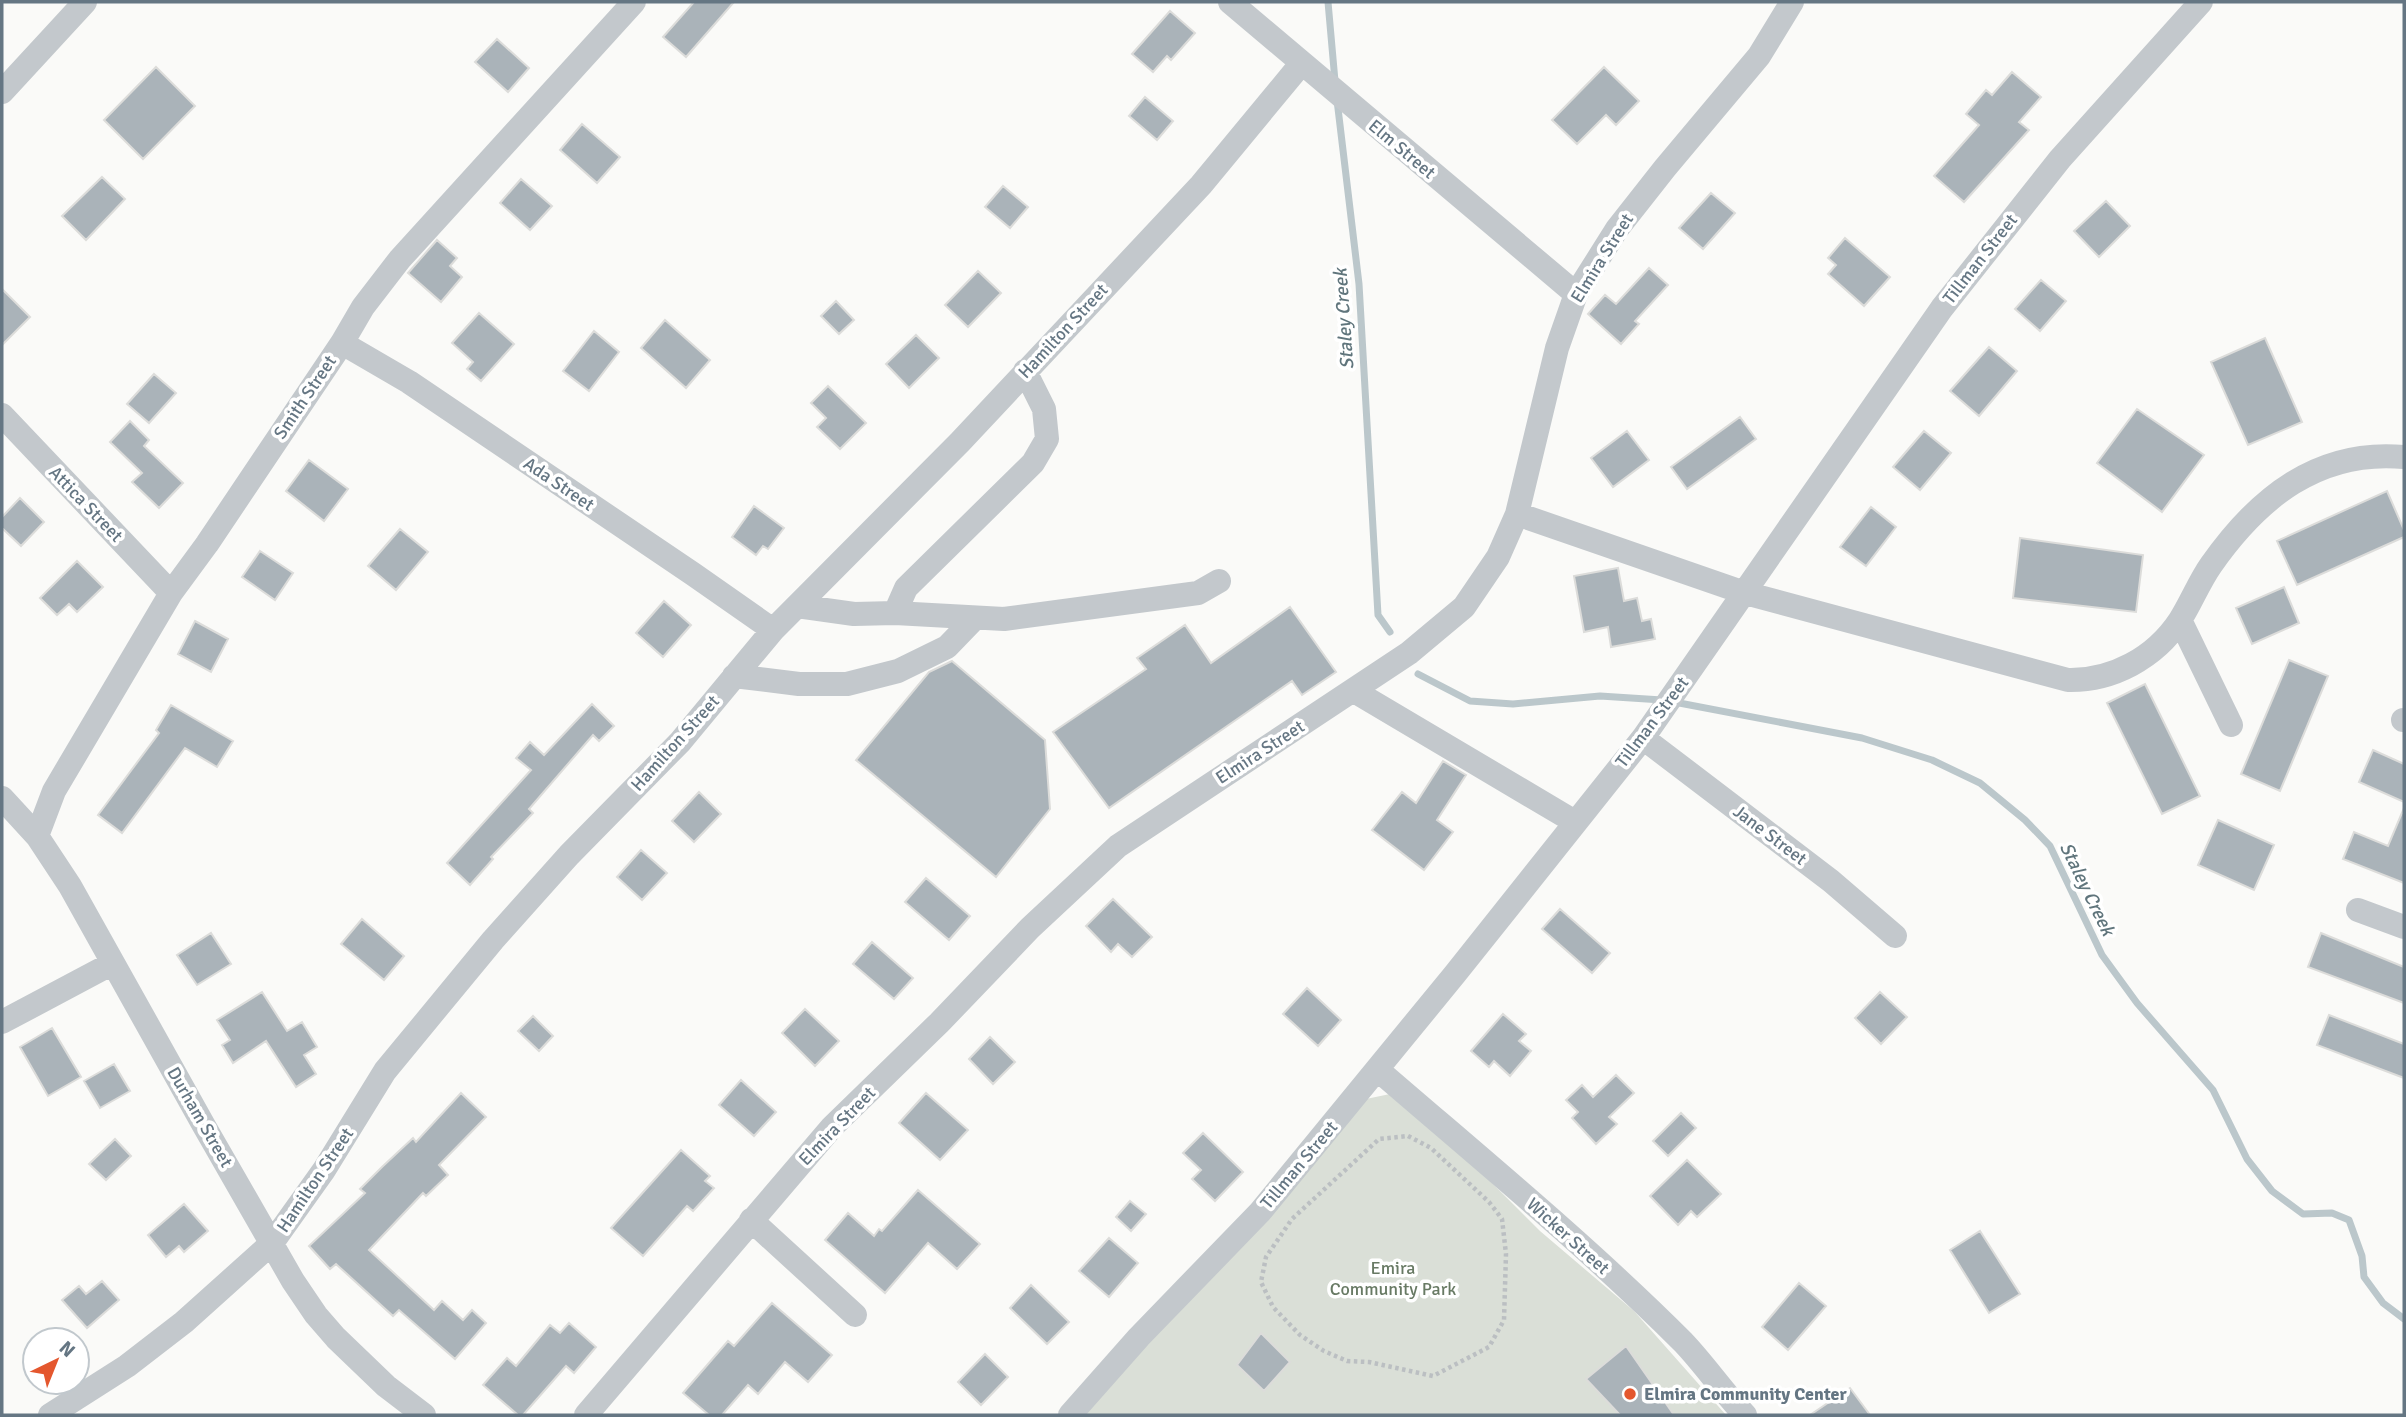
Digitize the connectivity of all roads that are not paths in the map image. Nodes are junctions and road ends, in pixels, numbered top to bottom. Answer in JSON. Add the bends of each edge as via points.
{"nodes":[{"id":1,"x":85,"y":2,"type":"edge"},
{"id":2,"x":634,"y":2,"type":"edge"},
{"id":3,"x":1230,"y":2,"type":"edge"},
{"id":4,"x":1792,"y":2,"type":"edge"},
{"id":5,"x":2201,"y":2,"type":"edge"},
{"id":6,"x":1301,"y":64,"type":"junction"},
{"id":7,"x":2,"y":92,"type":"edge"},
{"id":8,"x":1576,"y":294,"type":"junction"},
{"id":9,"x":342,"y":343,"type":"junction"},
{"id":10,"x":1025,"y":371,"type":"junction"},
{"id":11,"x":2,"y":415,"type":"edge"},
{"id":12,"x":2404,"y":457,"type":"edge"},
{"id":13,"x":1517,"y":514,"type":"junction"},
{"id":14,"x":1219,"y":582,"type":"dead end"},
{"id":15,"x":171,"y":593,"type":"junction"},
{"id":16,"x":1745,"y":593,"type":"junction"},
{"id":17,"x":797,"y":606,"type":"junction"},
{"id":18,"x":895,"y":613,"type":"junction"},
{"id":19,"x":975,"y":618,"type":"junction"},
{"id":20,"x":2180,"y":620,"type":"junction"},
{"id":21,"x":773,"y":630,"type":"junction"},
{"id":22,"x":734,"y":676,"type":"junction"},
{"id":23,"x":1354,"y":691,"type":"junction"},
{"id":24,"x":2231,"y":725,"type":"dead end"},
{"id":25,"x":1643,"y":738,"type":"junction"},
{"id":26,"x":2,"y":798,"type":"edge"},
{"id":27,"x":1575,"y":822,"type":"junction"},
{"id":28,"x":37,"y":836,"type":"junction"},
{"id":29,"x":2358,"y":910,"type":"dead end"},
{"id":30,"x":2404,"y":927,"type":"edge"},
{"id":31,"x":1895,"y":936,"type":"dead end"},
{"id":32,"x":113,"y":963,"type":"junction"},
{"id":33,"x":2,"y":1022,"type":"edge"},
{"id":34,"x":1378,"y":1070,"type":"junction"},
{"id":35,"x":751,"y":1220,"type":"junction"},
{"id":36,"x":272,"y":1243,"type":"junction"},
{"id":37,"x":855,"y":1315,"type":"dead end"},
{"id":38,"x":83,"y":1405,"type":"edge"},
{"id":39,"x":50,"y":1415,"type":"edge"},
{"id":40,"x":424,"y":1415,"type":"edge"},
{"id":41,"x":586,"y":1415,"type":"edge"},
{"id":42,"x":1070,"y":1415,"type":"edge"},
{"id":43,"x":1745,"y":1415,"type":"edge"}],
"edges":[{"from":1,"to":7,"type":"street"},
{"from":2,"to":9,"type":"street","name":"Smith Street","via":[[400,259]]},
{"from":3,"to":6,"type":"street","name":"Elm Street"},
{"from":4,"to":8,"type":"street","name":"Elmira Street","via":[[1753,64],[1618,229]]},
{"from":5,"to":16,"type":"street","name":"Tillman Street","via":[[1983,255],[1877,399]]},
{"from":6,"to":8,"type":"street","name":"Elm Street"},
{"from":6,"to":10,"type":"street","name":"Hamilton Street","via":[[1201,185]]},
{"from":8,"to":13,"type":"street","name":"Elmira Street","via":[[1557,348]]},
{"from":9,"to":15,"type":"street","name":"Smith Street"},
{"from":9,"to":21,"type":"street","name":"Ada Street","via":[[420,390]]},
{"from":10,"to":17,"type":"street","name":"Hamilton Street"},
{"from":10,"to":18,"type":"street","via":[[1044,409],[1047,439],[1033,463],[906,588]]},
{"from":11,"to":15,"type":"street","name":"Attica Street"},
{"from":12,"to":20,"type":"street","via":[[2366,456],[2331,464],[2287,485],[2236,531],[2209,567]]},
{"from":13,"to":16,"type":"street"},
{"from":13,"to":23,"type":"street","name":"Elmira Street","via":[[1498,557],[1464,607]]},
{"from":14,"to":19,"type":"street","via":[[1198,593],[1113,606],[1004,619]]},
{"from":15,"to":28,"type":"street","name":"Smith Street","via":[[54,791]]},
{"from":16,"to":20,"type":"street","via":[[2068,680],[2088,681],[2133,665]]},
{"from":16,"to":25,"type":"street","name":"Tillman Street"},
{"from":17,"to":18,"type":"street","via":[[854,614]]},
{"from":17,"to":21,"type":"street","name":"Hamilton Street"},
{"from":18,"to":19,"type":"street"},
{"from":19,"to":22,"type":"street","via":[[947,647],[898,671],[860,681],[799,684]]},
{"from":20,"to":24,"type":"street"},
{"from":21,"to":22,"type":"street","name":"Hamilton Street"},
{"from":22,"to":36,"type":"street","name":"Hamilton Street","via":[[680,742],[493,940],[384,1071],[324,1170]]},
{"from":23,"to":27,"type":"street"},
{"from":23,"to":35,"type":"street","name":"Elmira Street","via":[[1118,846],[832,1127]]},
{"from":25,"to":27,"type":"street","name":"Tillman Street"},
{"from":25,"to":31,"type":"street","name":"Jane Street","via":[[1831,881]]},
{"from":26,"to":28,"type":"street","name":"Durham Street"},
{"from":27,"to":34,"type":"street","name":"Tillman Street"},
{"from":28,"to":32,"type":"street","name":"Durham Street"},
{"from":29,"to":30,"type":"street"},
{"from":32,"to":33,"type":"street"},
{"from":32,"to":36,"type":"street","name":"Durham Street"},
{"from":34,"to":42,"type":"street","name":"Tillman Street","via":[[1260,1212]]},
{"from":34,"to":43,"type":"street","name":"Wicker Street","via":[[1636,1297],[1686,1345]]},
{"from":35,"to":37,"type":"street"},
{"from":35,"to":41,"type":"street","name":"Elmira Street"},
{"from":36,"to":38,"type":"street","name":"Hamilton Street"},
{"from":36,"to":40,"type":"street","name":"Durham Street","via":[[293,1281],[336,1338]]},
{"from":38,"to":39,"type":"street","name":"Hamilton Street"}]}
